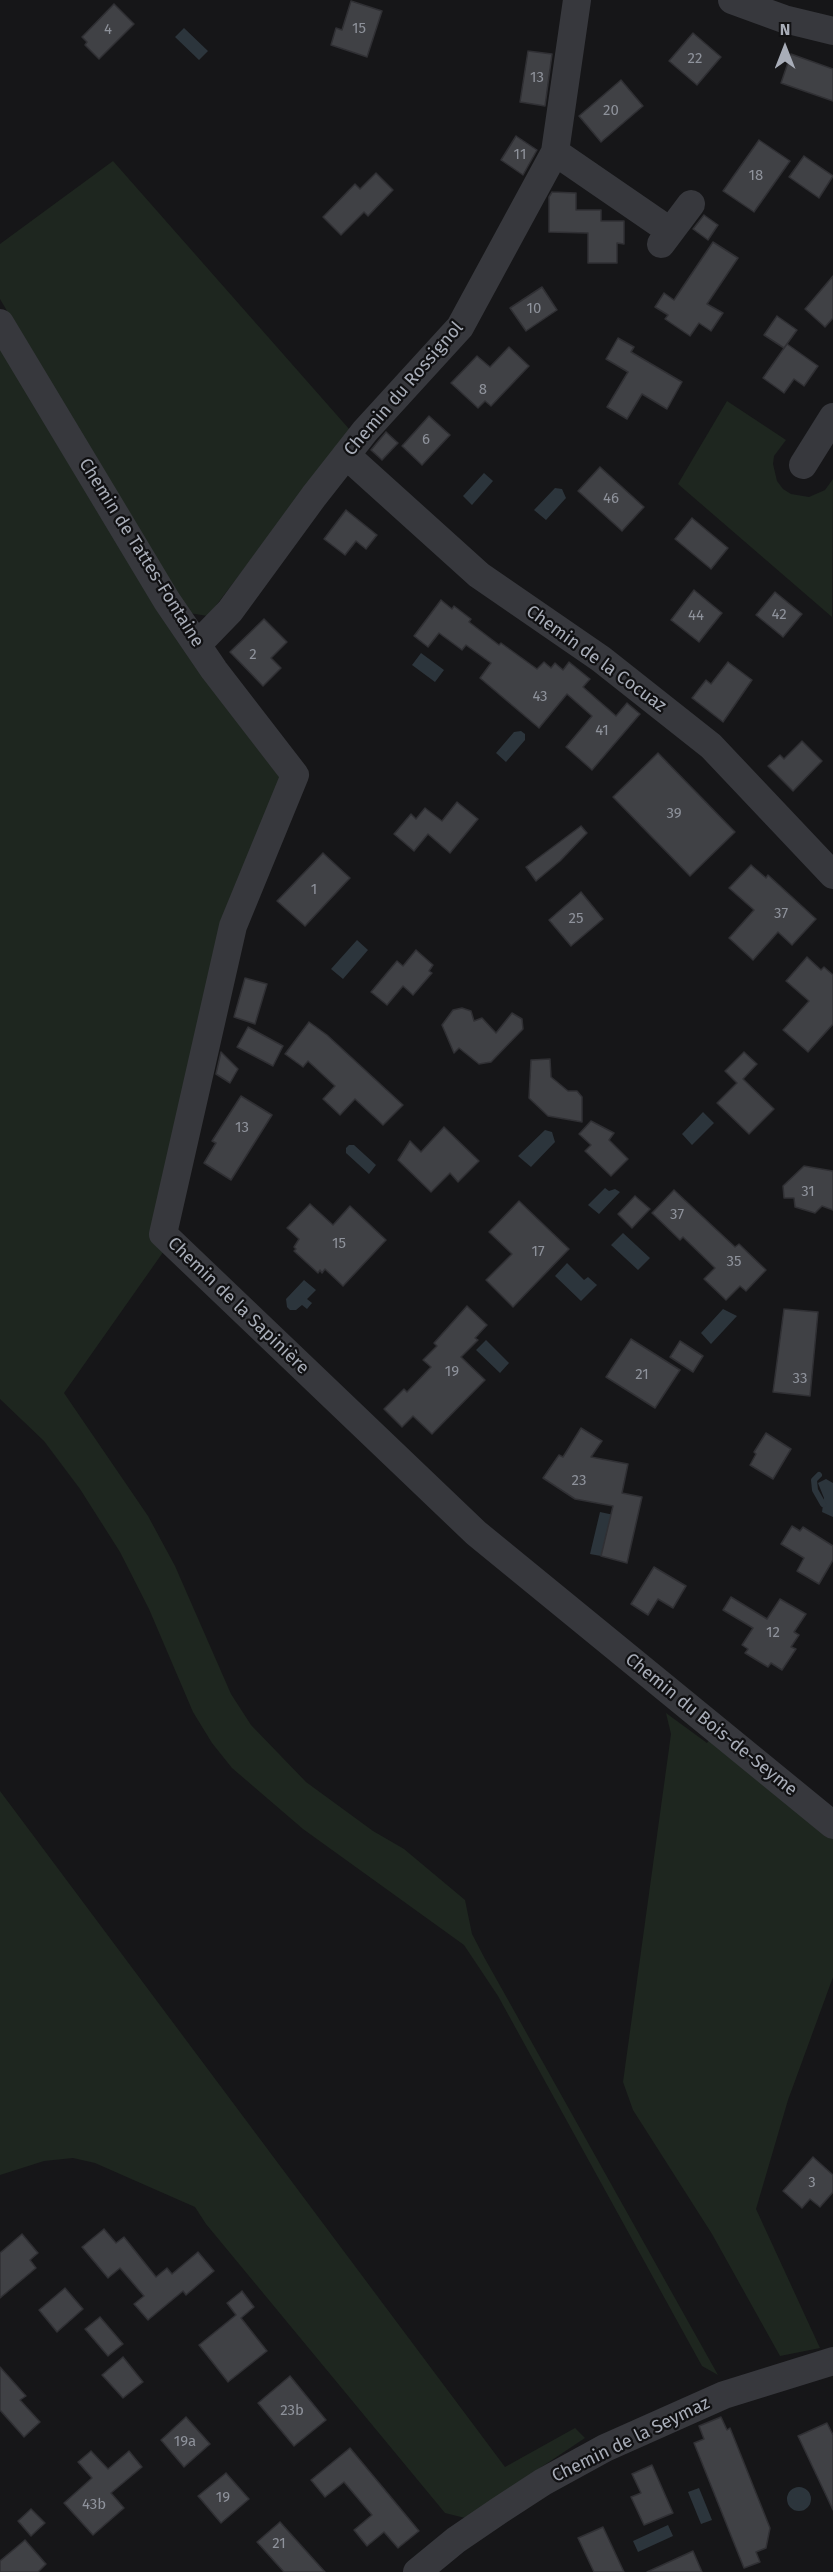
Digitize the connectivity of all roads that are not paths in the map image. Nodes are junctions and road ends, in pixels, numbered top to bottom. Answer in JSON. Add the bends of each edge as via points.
{"nodes":[{"id":1,"x":577,"y":0,"type":"edge"},
{"id":2,"x":732,"y":0,"type":"edge"},
{"id":3,"x":833,"y":31,"type":"edge"},
{"id":4,"x":555,"y":152,"type":"junction"},
{"id":5,"x":691,"y":204,"type":"dead end"},
{"id":6,"x":0,"y":323,"type":"edge"},
{"id":7,"x":833,"y":417,"type":"edge"},
{"id":8,"x":346,"y":455,"type":"junction"},
{"id":9,"x":803,"y":465,"type":"dead end"},
{"id":10,"x":198,"y":644,"type":"junction"},
{"id":11,"x":295,"y":776,"type":"joint"},
{"id":12,"x":833,"y":875,"type":"edge"},
{"id":13,"x":589,"y":1624,"type":"joint"},
{"id":14,"x":833,"y":1825,"type":"edge"},
{"id":15,"x":833,"y":2361,"type":"edge"},
{"id":16,"x":417,"y":2572,"type":"edge"}],
"edges":[{"from":1,"to":4,"type":"street","name":"Chemin du Rossignol"},
{"from":2,"to":3,"type":"street"},
{"from":4,"to":5,"type":"street","via":[[666,238]]},
{"from":4,"to":8,"type":"street","name":"Chemin du Rossignol","via":[[460,327]]},
{"from":6,"to":10,"type":"street","name":"Chemin de Tattes-Fontaine","via":[[167,601]]},
{"from":7,"to":9,"type":"street"},
{"from":8,"to":10,"type":"street","name":"Chemin du Rossignol","via":[[230,611]]},
{"from":8,"to":12,"type":"street","name":"Chemin de la Cocuaz","via":[[479,575],[601,659],[711,746]]},
{"from":10,"to":11,"type":"street","name":"Chemin de Tattes-Fontaine"},
{"from":11,"to":13,"type":"street","name":"Chemin de la Sapinière","via":[[233,926],[163,1234],[476,1533]]},
{"from":13,"to":14,"type":"street","name":"Chemin du Bois-de-Seyme"},
{"from":15,"to":16,"type":"street","name":"Chemin de la Seymaz","via":[[724,2395],[605,2448],[500,2510]]}]}
